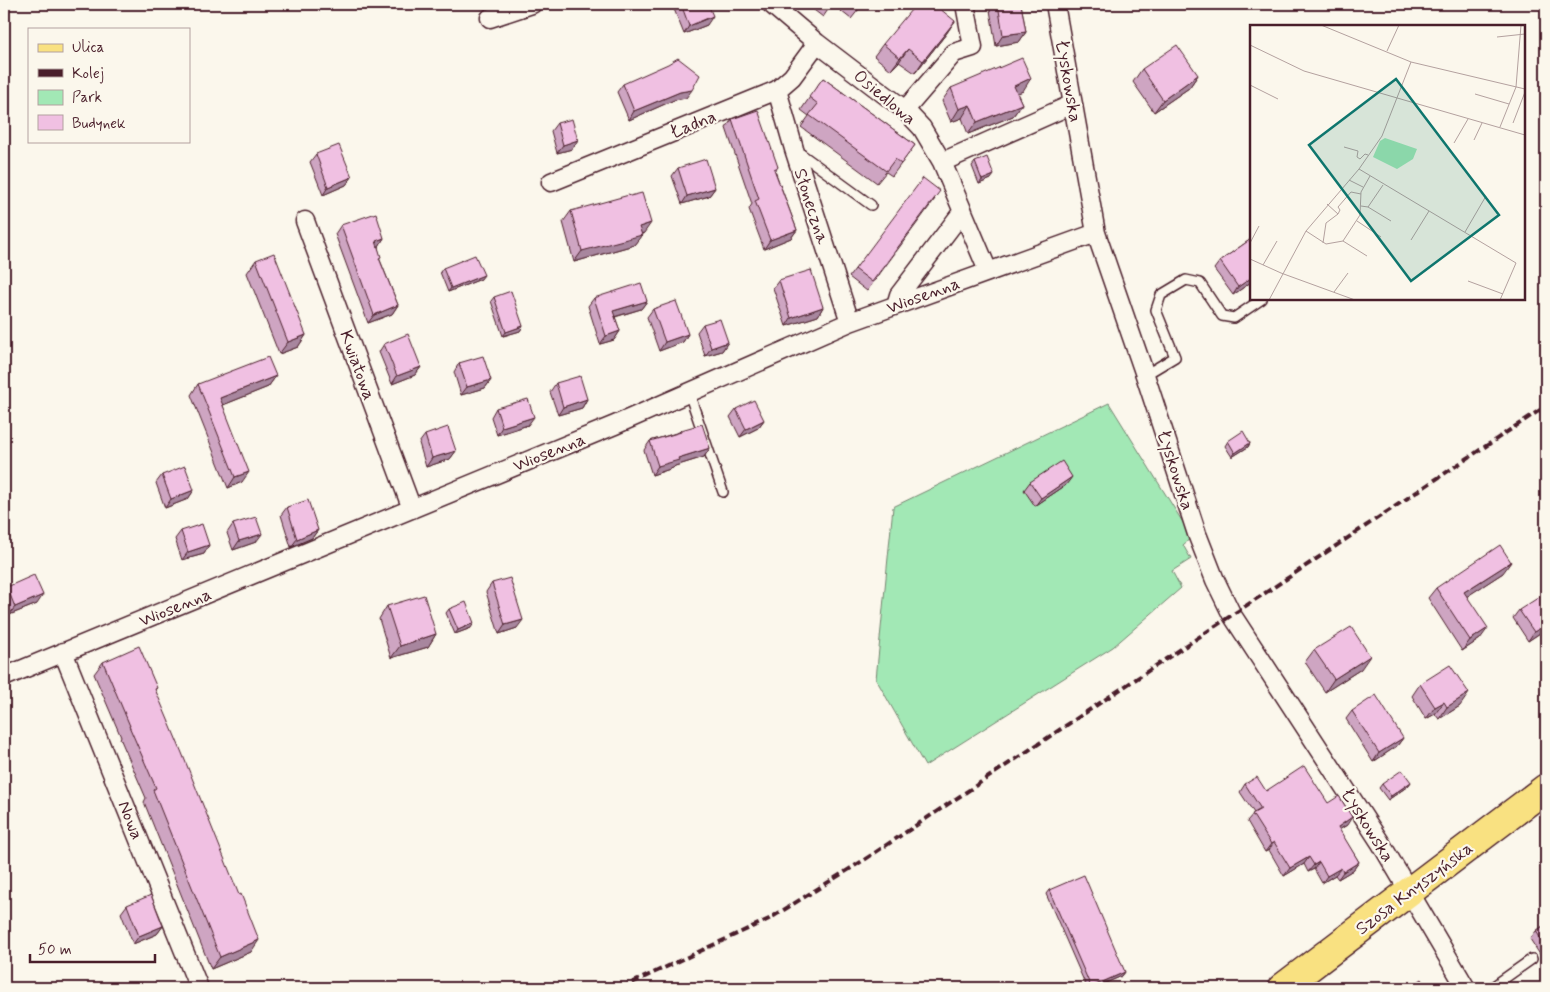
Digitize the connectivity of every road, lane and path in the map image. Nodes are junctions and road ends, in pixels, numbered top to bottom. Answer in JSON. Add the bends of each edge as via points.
{"nodes":[{"id":1,"x":532,"y":4,"type":"edge"},
{"id":2,"x":771,"y":4,"type":"edge"},
{"id":3,"x":965,"y":4,"type":"edge"},
{"id":4,"x":1055,"y":4,"type":"edge"},
{"id":5,"x":490,"y":18,"type":"dead end"},
{"id":6,"x":818,"y":42,"type":"junction"},
{"id":7,"x":777,"y":90,"type":"junction"},
{"id":8,"x":1073,"y":104,"type":"junction"},
{"id":9,"x":905,"y":110,"type":"junction"},
{"id":10,"x":794,"y":149,"type":"junction"},
{"id":11,"x":942,"y":162,"type":"junction"},
{"id":12,"x":551,"y":182,"type":"dead end"},
{"id":13,"x":871,"y":205,"type":"dead end"},
{"id":14,"x":963,"y":211,"type":"junction"},
{"id":15,"x":305,"y":221,"type":"dead end"},
{"id":16,"x":1096,"y":233,"type":"junction"},
{"id":17,"x":988,"y":271,"type":"junction"},
{"id":18,"x":1261,"y":300,"type":"edge"},
{"id":19,"x":896,"y":305,"type":"junction"},
{"id":20,"x":850,"y":322,"type":"junction"},
{"id":21,"x":1145,"y":375,"type":"junction"},
{"id":22,"x":689,"y":393,"type":"junction"},
{"id":23,"x":723,"y":492,"type":"dead end"},
{"id":24,"x":412,"y":509,"type":"junction"},
{"id":25,"x":63,"y":652,"type":"junction"},
{"id":26,"x":4,"y":676,"type":"edge"},
{"id":27,"x":1546,"y":788,"type":"edge"},
{"id":28,"x":1408,"y":892,"type":"junction"},
{"id":29,"x":1532,"y":959,"type":"dead end"},
{"id":30,"x":199,"y":988,"type":"edge"},
{"id":31,"x":1282,"y":988,"type":"edge"},
{"id":32,"x":1466,"y":988,"type":"edge"},
{"id":33,"x":1491,"y":988,"type":"edge"}],
"edges":[{"from":1,"to":5,"type":"street"},
{"from":2,"to":6,"type":"street","name":"Osiedlowa"},
{"from":3,"to":9,"type":"street","via":[[972,47],[954,53]]},
{"from":4,"to":8,"type":"street","name":"Łyskowska"},
{"from":6,"to":7,"type":"street","name":"Ładna","via":[[792,77]]},
{"from":6,"to":9,"type":"street","name":"Osiedlowa"},
{"from":7,"to":10,"type":"street","name":"Słoneczna"},
{"from":7,"to":12,"type":"street","name":"Ładna"},
{"from":8,"to":11,"type":"street"},
{"from":8,"to":16,"type":"street","name":"Łyskowska"},
{"from":9,"to":11,"type":"street","name":"Osiedlowa","via":[[922,128]]},
{"from":10,"to":13,"type":"lane"},
{"from":10,"to":20,"type":"street","name":"Słoneczna"},
{"from":11,"to":14,"type":"street","name":"Osiedlowa"},
{"from":14,"to":17,"type":"street","name":"Osiedlowa"},
{"from":14,"to":19,"type":"street","via":[[899,294]]},
{"from":15,"to":24,"type":"street","name":"Kwiatowa"},
{"from":16,"to":17,"type":"street","name":"Wiosenna"},
{"from":16,"to":21,"type":"street","name":"Łyskowska"},
{"from":17,"to":19,"type":"street","name":"Wiosenna"},
{"from":18,"to":21,"type":"lane","via":[[1234,318],[1222,316],[1200,283],[1186,280],[1161,295],[1156,310],[1175,358]]},
{"from":19,"to":20,"type":"street","name":"Wiosenna"},
{"from":20,"to":22,"type":"street","name":"Wiosenna"},
{"from":21,"to":28,"type":"street","name":"Łyskowska","via":[[1197,534],[1232,615],[1380,842]]},
{"from":22,"to":23,"type":"lane"},
{"from":22,"to":24,"type":"street","name":"Wiosenna"},
{"from":24,"to":25,"type":"street","name":"Wiosenna"},
{"from":25,"to":26,"type":"street","name":"Wiosenna"},
{"from":25,"to":30,"type":"street","name":"Nowa"},
{"from":27,"to":28,"type":"main road","name":"Szosa Knyszyńska"},
{"from":28,"to":31,"type":"main road","name":"Szosa Knyszyńska"},
{"from":28,"to":32,"type":"street","name":"Łyskowska"},
{"from":29,"to":33,"type":"lane"}]}
